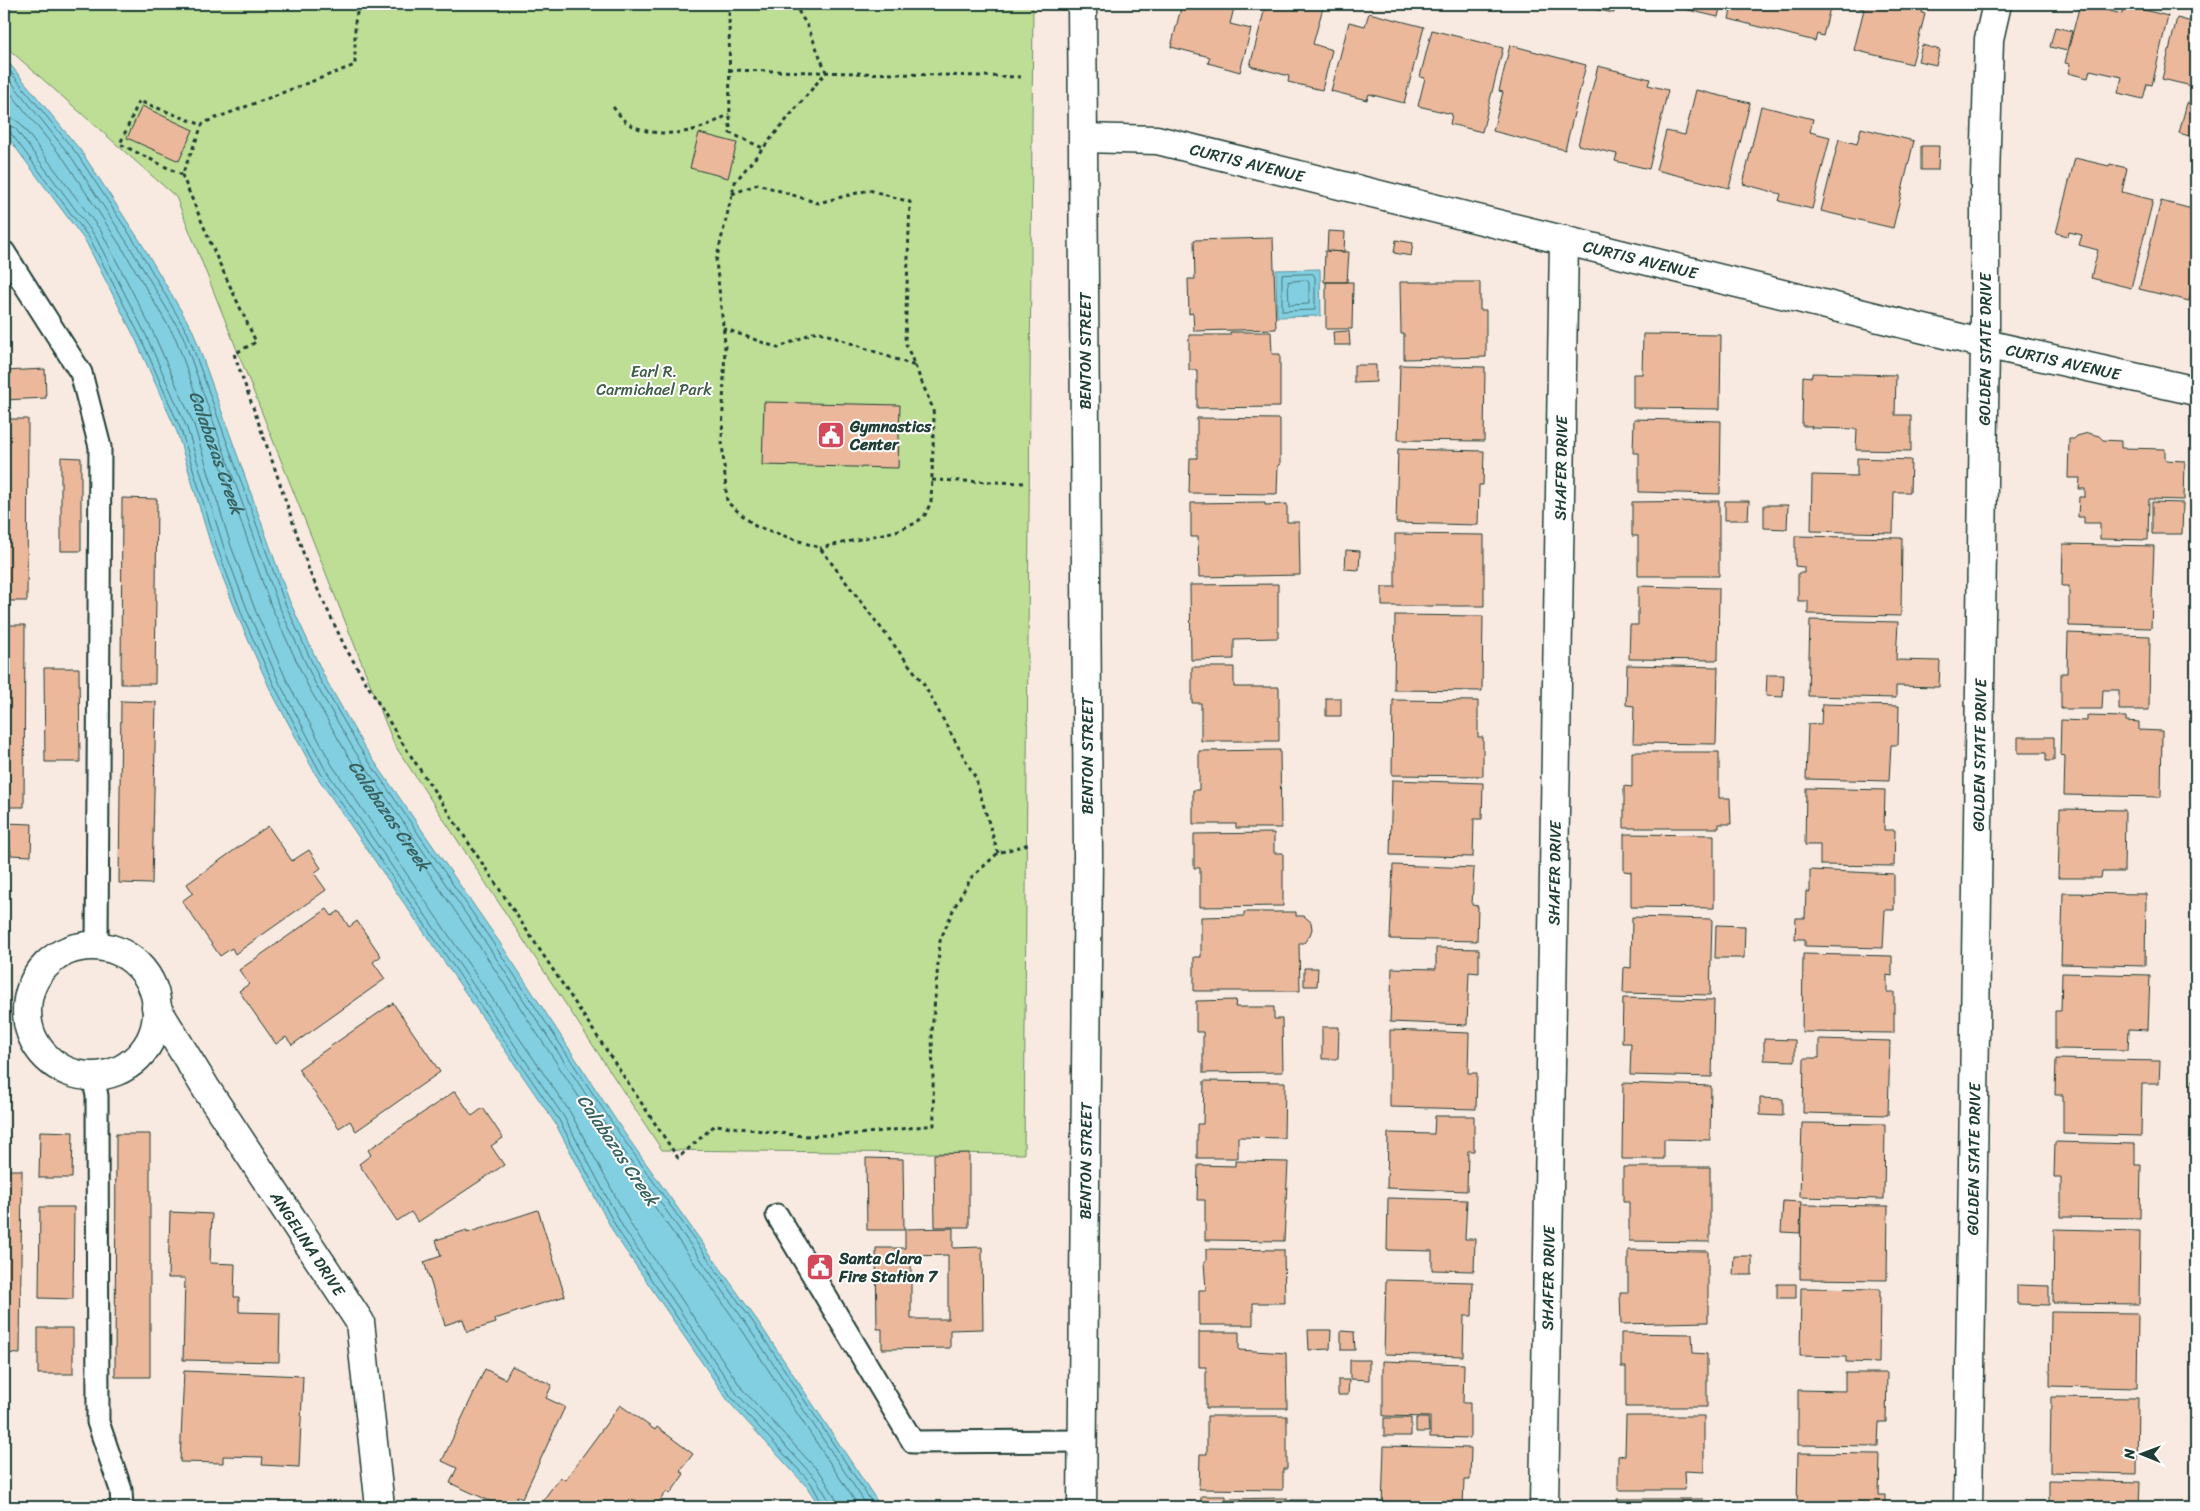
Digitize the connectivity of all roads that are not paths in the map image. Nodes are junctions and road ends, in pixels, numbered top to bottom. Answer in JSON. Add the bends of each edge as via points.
{"nodes":[{"id":1,"x":1082,"y":4,"type":"edge"},
{"id":2,"x":1997,"y":4,"type":"edge"},
{"id":3,"x":1084,"y":138,"type":"junction"},
{"id":4,"x":1564,"y":240,"type":"junction"},
{"id":5,"x":4,"y":252,"type":"edge"},
{"id":6,"x":1985,"y":344,"type":"junction"},
{"id":7,"x":2196,"y":391,"type":"edge"},
{"id":8,"x":98,"y":946,"type":"junction"},
{"id":9,"x":156,"y":1006,"type":"junction"},
{"id":10,"x":93,"y":1076,"type":"junction"},
{"id":11,"x":777,"y":1215,"type":"dead end"},
{"id":12,"x":1083,"y":1441,"type":"junction"},
{"id":13,"x":122,"y":1507,"type":"edge"},
{"id":14,"x":380,"y":1507,"type":"edge"},
{"id":15,"x":1082,"y":1507,"type":"edge"},
{"id":16,"x":1544,"y":1507,"type":"edge"},
{"id":17,"x":1968,"y":1507,"type":"edge"}],
"edges":[{"from":1,"to":3,"type":"street","name":"BENTON STREET"},
{"from":2,"to":6,"type":"street","name":"GOLDEN STATE DRIVE","via":[[1989,39],[1984,179]]},
{"from":3,"to":4,"type":"street","name":"CURTIS AVENUE","via":[[1158,140]]},
{"from":3,"to":12,"type":"street","name":"BENTON STREET","via":[[1088,854]]},
{"from":4,"to":6,"type":"street","name":"CURTIS AVENUE"},
{"from":4,"to":16,"type":"street","name":"SHAFER DRIVE"},
{"from":5,"to":8,"type":"lane","via":[[81,373],[100,447]]},
{"from":6,"to":7,"type":"street","name":"CURTIS AVENUE"},
{"from":6,"to":17,"type":"street","name":"GOLDEN STATE DRIVE"},
{"from":8,"to":9,"type":"street","name":"ANGELINA DRIVE","via":[[116,950],[144,972]]},
{"from":8,"to":10,"type":"street","name":"ANGELINA DRIVE","via":[[78,947],[60,954],[45,966],[34,981],[28,999],[27,1019],[42,1054],[75,1074]]},
{"from":9,"to":10,"type":"street","name":"ANGELINA DRIVE","via":[[154,1027],[146,1046],[132,1062],[114,1072]]},
{"from":9,"to":14,"type":"street","name":"ANGELINA DRIVE","via":[[207,1090],[360,1322]]},
{"from":10,"to":13,"type":"lane","via":[[97,1096],[98,1422],[121,1490]]},
{"from":11,"to":12,"type":"lane","via":[[913,1442]]},
{"from":12,"to":15,"type":"street","name":"BENTON STREET"}]}
